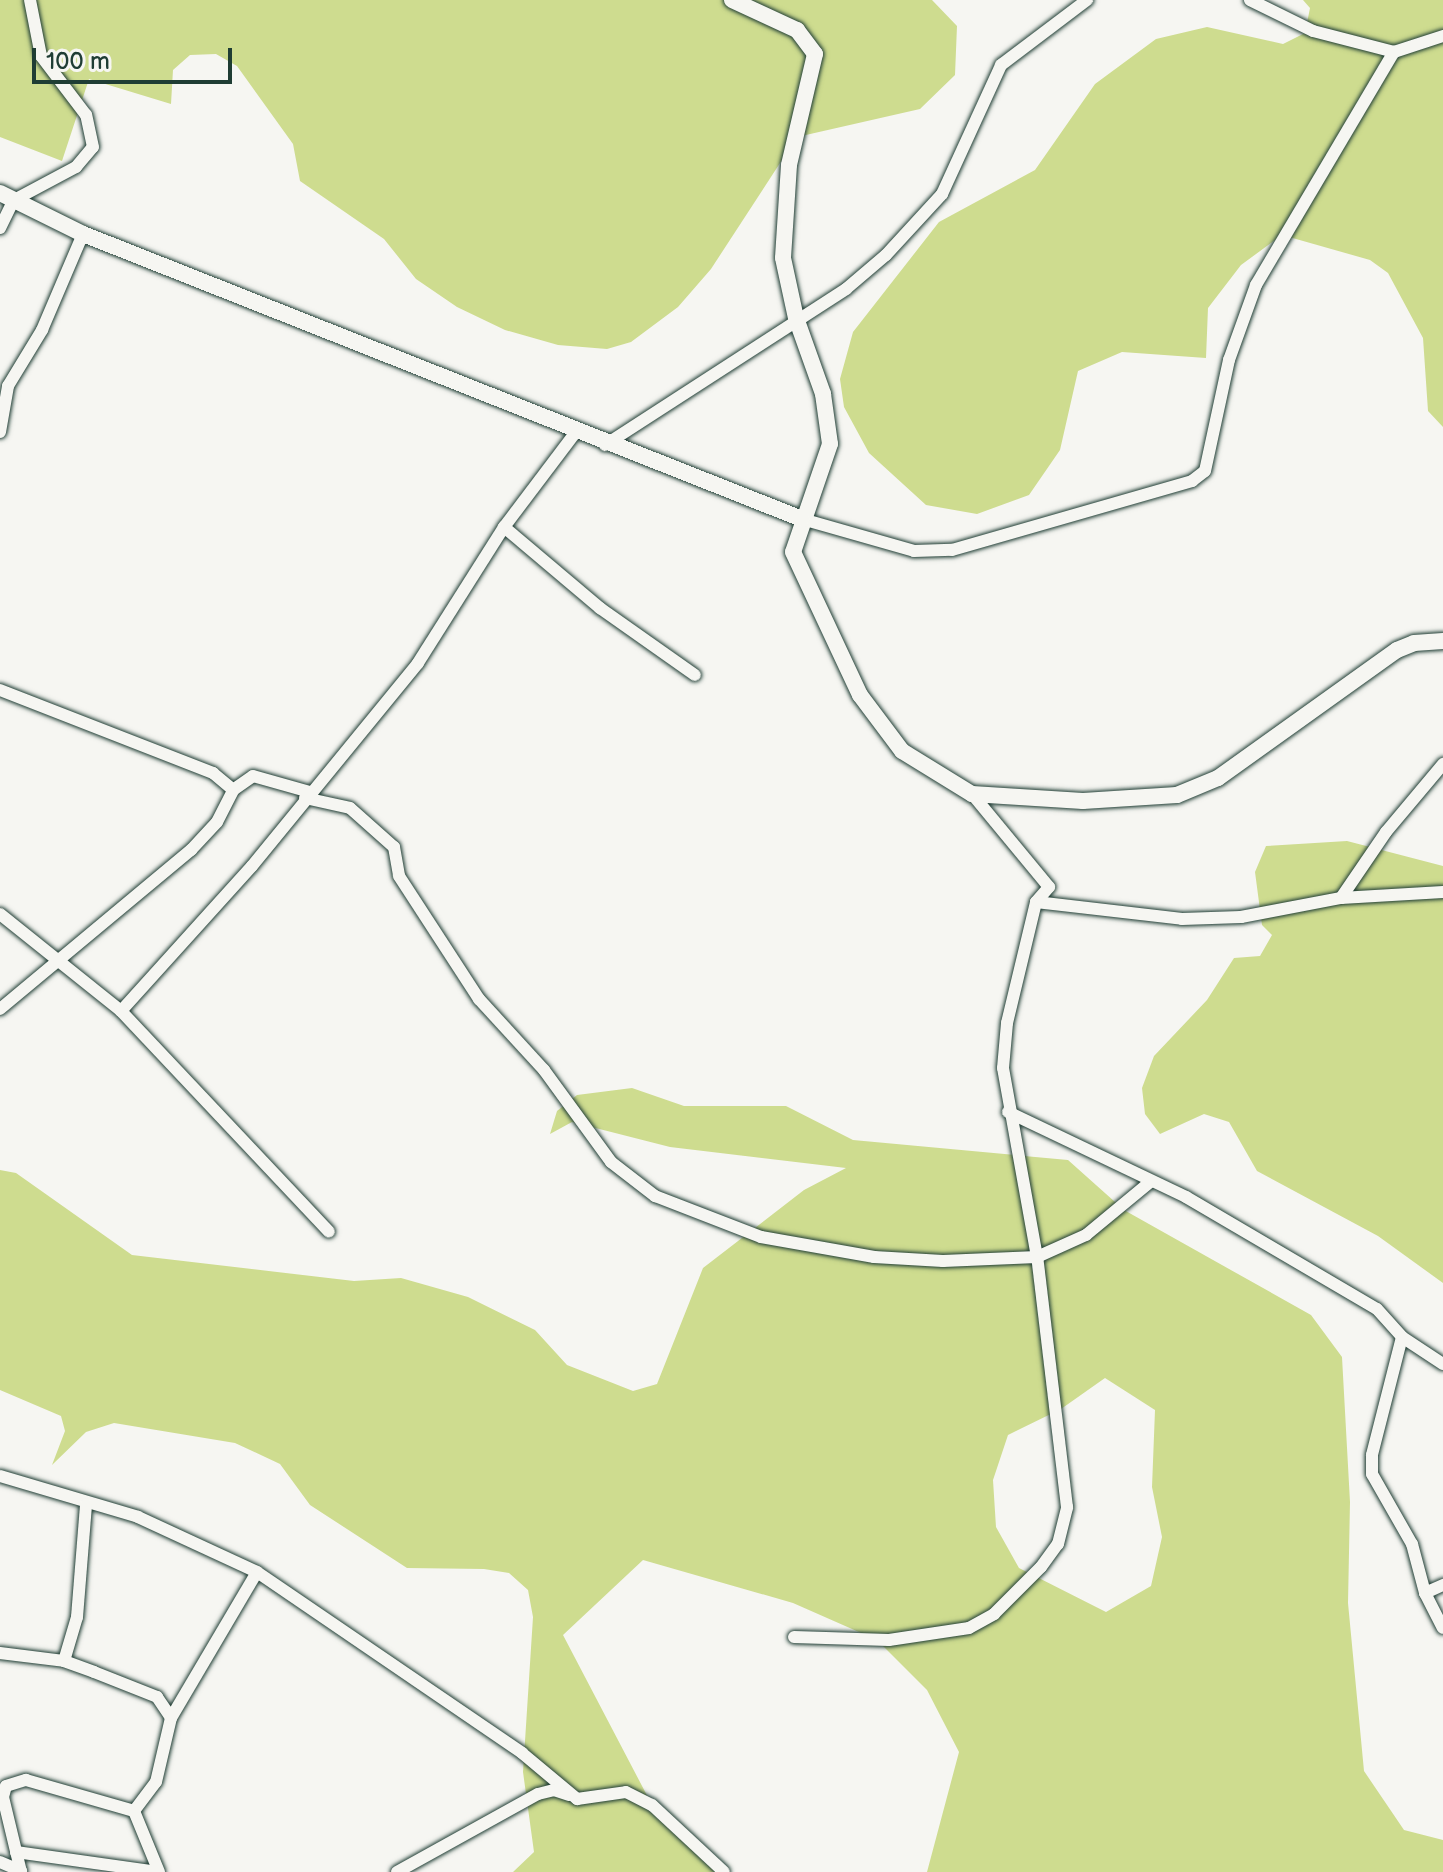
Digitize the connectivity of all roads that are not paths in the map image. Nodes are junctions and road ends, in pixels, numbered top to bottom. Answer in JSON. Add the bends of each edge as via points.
{"nodes":[{"id":1,"x":30,"y":0,"type":"edge"},
{"id":2,"x":732,"y":0,"type":"edge"},
{"id":3,"x":1087,"y":0,"type":"edge"},
{"id":4,"x":1250,"y":0,"type":"edge"},
{"id":5,"x":1443,"y":36,"type":"edge"},
{"id":6,"x":1394,"y":52,"type":"junction"},
{"id":7,"x":10,"y":198,"type":"edge"},
{"id":8,"x":0,"y":228,"type":"edge"},
{"id":9,"x":83,"y":234,"type":"junction"},
{"id":10,"x":796,"y":318,"type":"junction"},
{"id":11,"x":4,"y":384,"type":"edge"},
{"id":12,"x":0,"y":432,"type":"edge"},
{"id":13,"x":575,"y":433,"type":"junction"},
{"id":14,"x":605,"y":445,"type":"junction"},
{"id":15,"x":802,"y":519,"type":"junction"},
{"id":16,"x":504,"y":527,"type":"junction"},
{"id":17,"x":1443,"y":641,"type":"edge"},
{"id":18,"x":695,"y":675,"type":"dead end"},
{"id":19,"x":0,"y":690,"type":"edge"},
{"id":20,"x":1443,"y":764,"type":"edge"},
{"id":21,"x":233,"y":790,"type":"junction"},
{"id":22,"x":972,"y":794,"type":"junction"},
{"id":23,"x":308,"y":795,"type":"junction"},
{"id":24,"x":1443,"y":892,"type":"edge"},
{"id":25,"x":1341,"y":898,"type":"junction"},
{"id":26,"x":1036,"y":902,"type":"junction"},
{"id":27,"x":0,"y":914,"type":"edge"},
{"id":28,"x":56,"y":959,"type":"junction"},
{"id":29,"x":0,"y":1009,"type":"edge"},
{"id":30,"x":121,"y":1011,"type":"junction"},
{"id":31,"x":1008,"y":1112,"type":"junction"},
{"id":32,"x":1150,"y":1182,"type":"junction"},
{"id":33,"x":329,"y":1232,"type":"dead end"},
{"id":34,"x":1037,"y":1257,"type":"junction"},
{"id":35,"x":1402,"y":1337,"type":"junction"},
{"id":36,"x":1443,"y":1364,"type":"edge"},
{"id":37,"x":0,"y":1476,"type":"edge"},
{"id":38,"x":86,"y":1504,"type":"junction"},
{"id":39,"x":257,"y":1572,"type":"junction"},
{"id":40,"x":1443,"y":1585,"type":"edge"},
{"id":41,"x":1425,"y":1593,"type":"junction"},
{"id":42,"x":1443,"y":1628,"type":"edge"},
{"id":43,"x":794,"y":1637,"type":"dead end"},
{"id":44,"x":0,"y":1653,"type":"edge"},
{"id":45,"x":64,"y":1661,"type":"junction"},
{"id":46,"x":171,"y":1718,"type":"junction"},
{"id":47,"x":577,"y":1799,"type":"junction"},
{"id":48,"x":134,"y":1811,"type":"junction"},
{"id":49,"x":16,"y":1852,"type":"junction"},
{"id":50,"x":0,"y":1862,"type":"edge"},
{"id":51,"x":21,"y":1872,"type":"edge"},
{"id":52,"x":158,"y":1872,"type":"edge"},
{"id":53,"x":397,"y":1872,"type":"edge"},
{"id":54,"x":724,"y":1872,"type":"edge"}],
"edges":[{"from":1,"to":7,"type":"street","via":[[41,56],[86,115],[93,147],[76,167]]},
{"from":2,"to":10,"type":"street","via":[[797,30],[815,54],[783,210],[783,258]]},
{"from":3,"to":10,"type":"street","via":[[1001,65],[942,194],[921,223],[846,289]]},
{"from":4,"to":6,"type":"street","via":[[1313,31]]},
{"from":5,"to":6,"type":"street"},
{"from":6,"to":15,"type":"street","via":[[1256,285],[1229,360],[1207,463],[1192,481],[952,550],[914,551]]},
{"from":7,"to":8,"type":"street"},
{"from":7,"to":9,"type":"street"},
{"from":9,"to":11,"type":"street","via":[[42,330]]},
{"from":9,"to":13,"type":"street"},
{"from":10,"to":14,"type":"street"},
{"from":10,"to":15,"type":"street","via":[[830,424],[827,459]]},
{"from":11,"to":12,"type":"street"},
{"from":13,"to":14,"type":"street"},
{"from":13,"to":16,"type":"street"},
{"from":14,"to":15,"type":"street"},
{"from":15,"to":22,"type":"street","via":[[793,552],[860,695],[902,751]]},
{"from":16,"to":18,"type":"street","via":[[600,608]]},
{"from":16,"to":23,"type":"street","via":[[418,663]]},
{"from":17,"to":22,"type":"street","via":[[1397,650],[1267,746],[1197,789],[1083,801]]},
{"from":19,"to":21,"type":"street","via":[[213,773]]},
{"from":20,"to":25,"type":"street","via":[[1409,801]]},
{"from":21,"to":23,"type":"street","via":[[253,776]]},
{"from":21,"to":28,"type":"street","via":[[217,822],[191,850]]},
{"from":22,"to":26,"type":"street","via":[[1049,887]]},
{"from":23,"to":30,"type":"street","via":[[252,866]]},
{"from":23,"to":34,"type":"street","via":[[350,808],[394,847],[399,876],[479,999],[544,1070],[611,1162],[655,1196],[761,1237],[806,1247],[943,1261]]},
{"from":24,"to":25,"type":"street"},
{"from":25,"to":26,"type":"street","via":[[1241,917],[1182,919]]},
{"from":26,"to":31,"type":"street","via":[[1005,1036]]},
{"from":27,"to":28,"type":"street"},
{"from":28,"to":29,"type":"street"},
{"from":28,"to":30,"type":"street"},
{"from":30,"to":33,"type":"street"},
{"from":31,"to":32,"type":"street"},
{"from":31,"to":34,"type":"street"},
{"from":32,"to":34,"type":"street","via":[[1086,1235]]},
{"from":32,"to":35,"type":"street","via":[[1186,1197],[1377,1309]]},
{"from":34,"to":43,"type":"street","via":[[1066,1483],[1058,1544],[994,1614],[969,1628],[901,1639]]},
{"from":35,"to":36,"type":"street"},
{"from":35,"to":41,"type":"street","via":[[1372,1455],[1372,1474],[1412,1544]]},
{"from":37,"to":38,"type":"street"},
{"from":38,"to":39,"type":"street","via":[[196,1540]]},
{"from":38,"to":45,"type":"street","via":[[77,1617]]},
{"from":39,"to":46,"type":"street"},
{"from":39,"to":47,"type":"street","via":[[496,1734]]},
{"from":40,"to":41,"type":"street"},
{"from":41,"to":42,"type":"street"},
{"from":44,"to":45,"type":"street"},
{"from":45,"to":46,"type":"street","via":[[157,1697]]},
{"from":46,"to":48,"type":"street","via":[[156,1782]]},
{"from":47,"to":53,"type":"street","via":[[554,1790],[538,1794]]},
{"from":47,"to":54,"type":"street","via":[[626,1792],[652,1805]]},
{"from":48,"to":49,"type":"street","via":[[14,1780],[3,1797]]},
{"from":48,"to":52,"type":"street","via":[[147,1833]]},
{"from":49,"to":51,"type":"street"},
{"from":49,"to":52,"type":"street"},
{"from":50,"to":51,"type":"street"}]}
